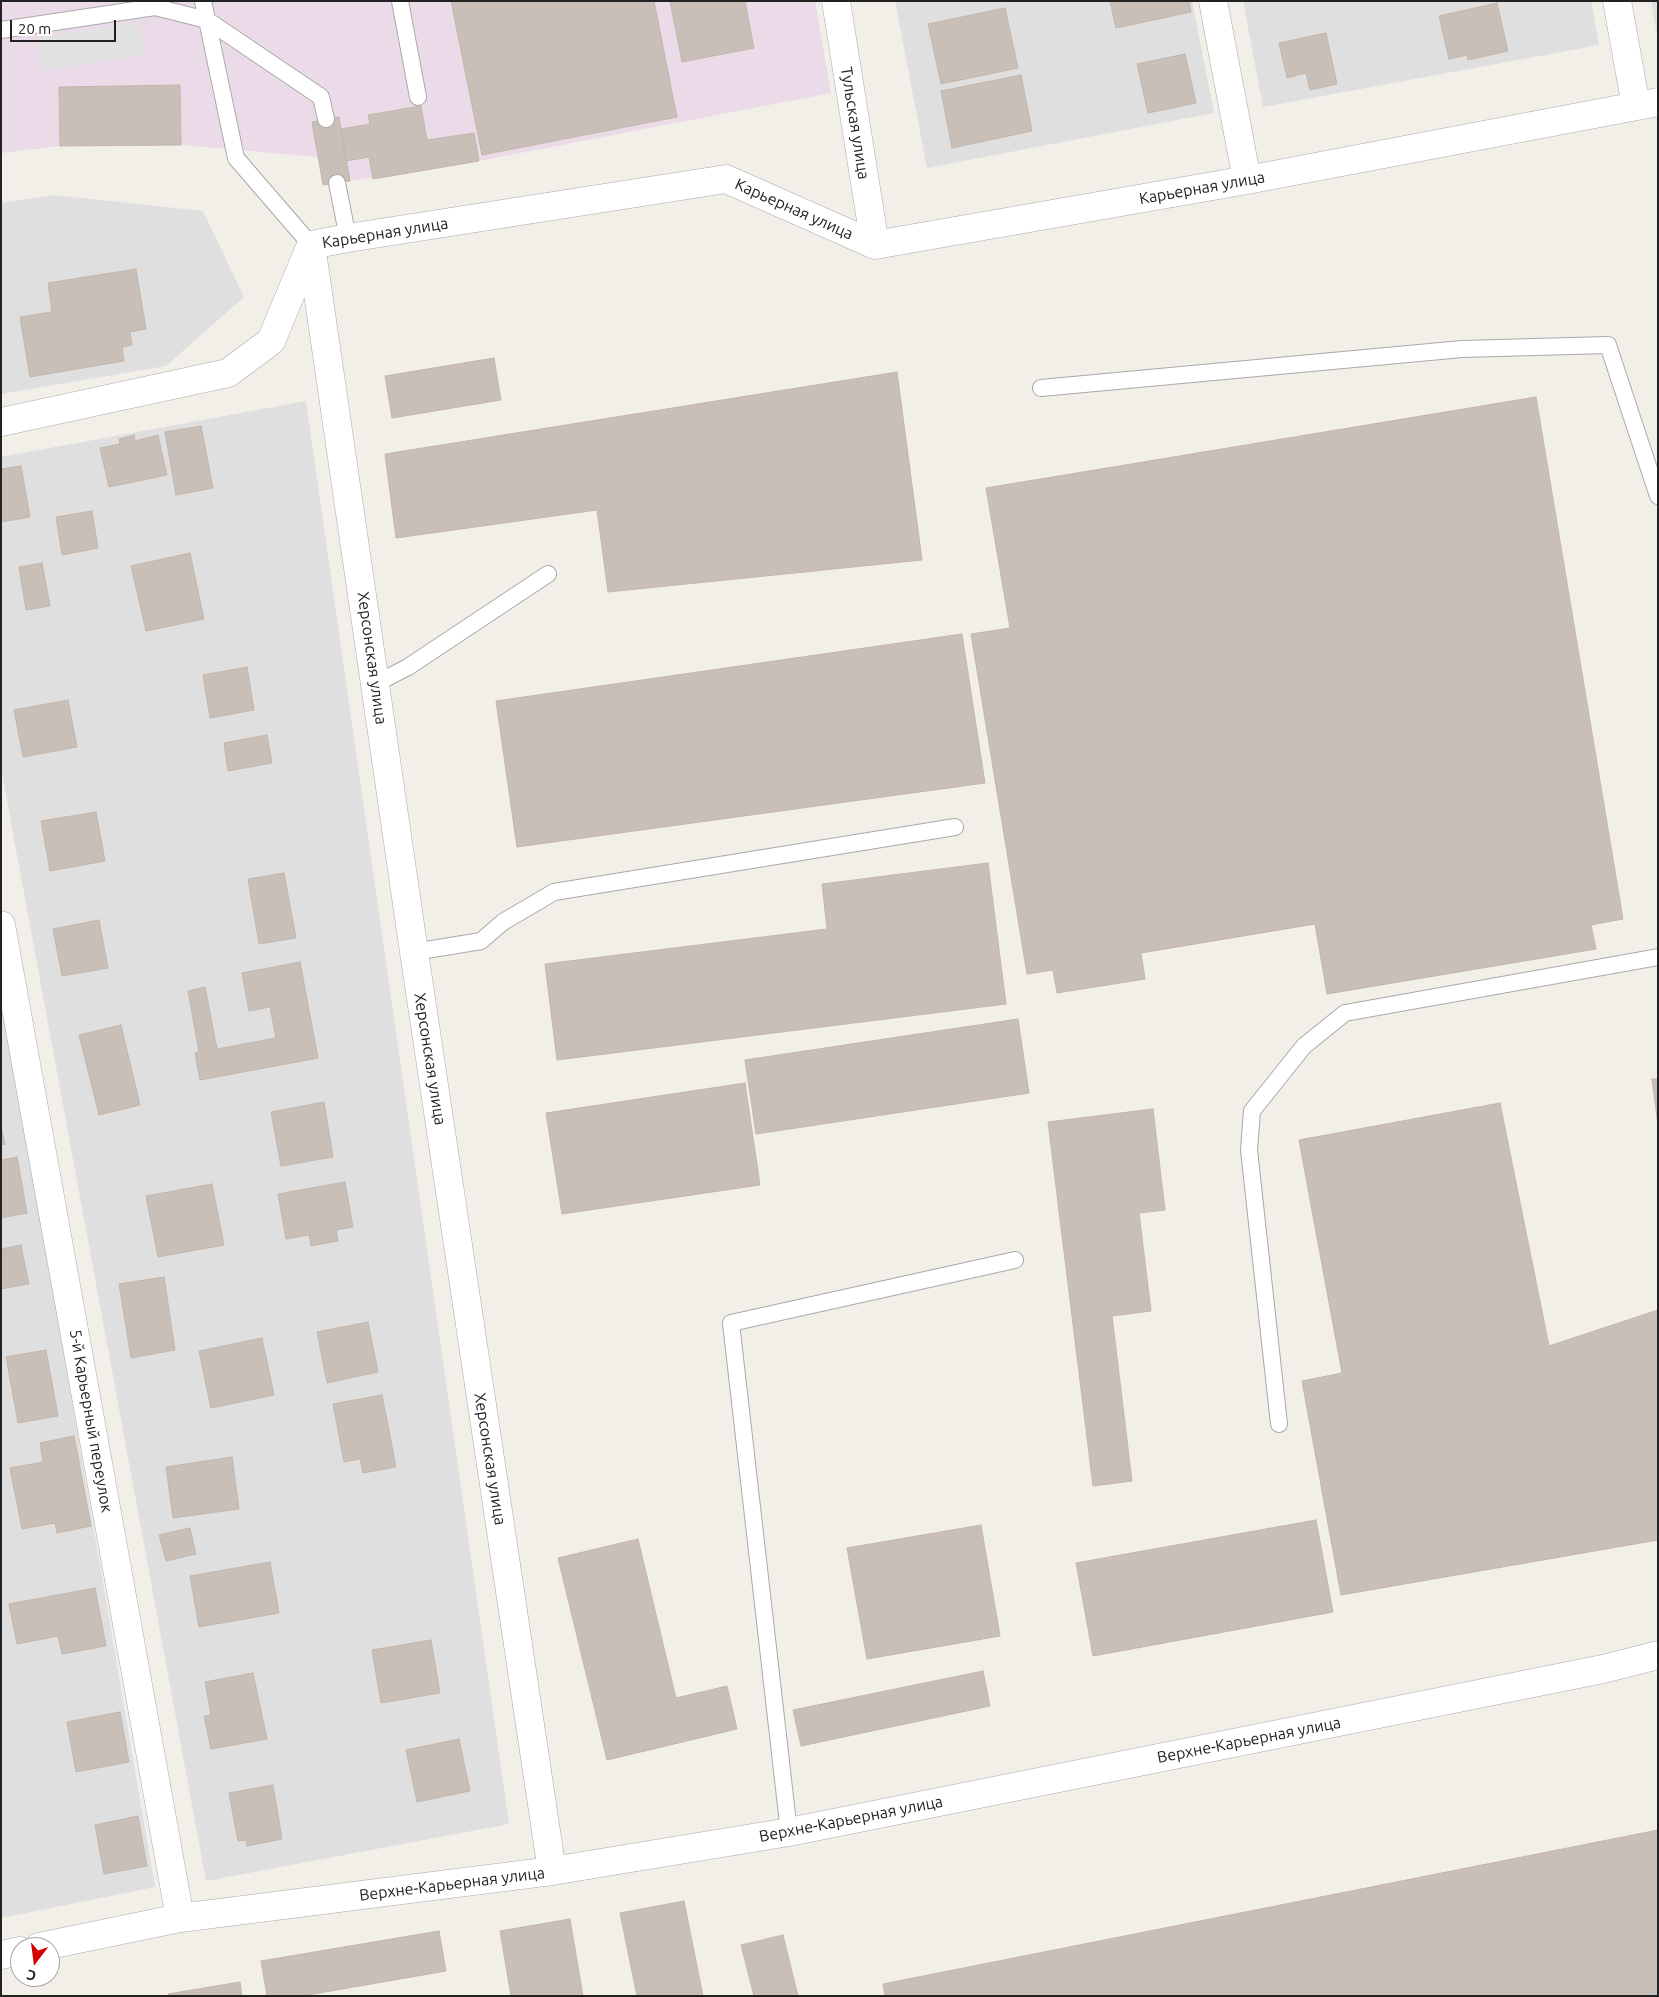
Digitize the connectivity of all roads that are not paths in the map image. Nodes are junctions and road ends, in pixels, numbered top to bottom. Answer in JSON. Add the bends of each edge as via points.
{"nodes":[{"id":1,"x":203,"y":1,"type":"edge"},
{"id":2,"x":400,"y":1,"type":"edge"},
{"id":3,"x":836,"y":1,"type":"edge"},
{"id":4,"x":1213,"y":1,"type":"edge"},
{"id":5,"x":1617,"y":1,"type":"edge"},
{"id":6,"x":207,"y":20,"type":"junction"},
{"id":7,"x":1,"y":30,"type":"edge"},
{"id":8,"x":418,"y":97,"type":"dead end"},
{"id":9,"x":1647,"y":104,"type":"edge"},
{"id":10,"x":326,"y":119,"type":"dead end"},
{"id":11,"x":1247,"y":180,"type":"junction"},
{"id":12,"x":337,"y":183,"type":"dead end"},
{"id":13,"x":348,"y":238,"type":"junction"},
{"id":14,"x":311,"y":245,"type":"junction"},
{"id":15,"x":875,"y":245,"type":"junction"},
{"id":16,"x":1041,"y":388,"type":"dead end"},
{"id":17,"x":1,"y":422,"type":"edge"},
{"id":18,"x":1658,"y":496,"type":"edge"},
{"id":19,"x":548,"y":574,"type":"dead end"},
{"id":20,"x":375,"y":684,"type":"junction"},
{"id":21,"x":955,"y":828,"type":"dead end"},
{"id":22,"x":1,"y":925,"type":"edge"},
{"id":23,"x":414,"y":952,"type":"junction"},
{"id":24,"x":1658,"y":957,"type":"edge"},
{"id":25,"x":1015,"y":1260,"type":"dead end"},
{"id":26,"x":1279,"y":1424,"type":"dead end"},
{"id":27,"x":1658,"y":1655,"type":"edge"},
{"id":28,"x":789,"y":1832,"type":"junction"},
{"id":29,"x":552,"y":1871,"type":"junction"},
{"id":30,"x":180,"y":1918,"type":"junction"},
{"id":31,"x":60,"y":1943,"type":"edge"}],
"edges":[{"from":1,"to":6,"type":"lane"},
{"from":2,"to":8,"type":"lane"},
{"from":3,"to":15,"type":"street","name":"Тульская улица"},
{"from":4,"to":11,"type":"street"},
{"from":5,"to":9,"type":"street"},
{"from":6,"to":7,"type":"lane","via":[[155,8]]},
{"from":6,"to":10,"type":"lane","via":[[321,97]]},
{"from":6,"to":14,"type":"lane","via":[[236,158]]},
{"from":9,"to":11,"type":"street","name":"Карьерная улица"},
{"from":11,"to":15,"type":"street","name":"Карьерная улица"},
{"from":12,"to":13,"type":"lane"},
{"from":13,"to":14,"type":"street","name":"Карьерная улица"},
{"from":13,"to":15,"type":"street","name":"Карьерная улица","via":[[726,179]]},
{"from":14,"to":17,"type":"street","name":"Карьерная улица","via":[[271,341],[228,373]]},
{"from":14,"to":20,"type":"street","name":"Херсонская улица"},
{"from":16,"to":18,"type":"lane","via":[[1462,349],[1608,345]]},
{"from":19,"to":20,"type":"lane","via":[[408,667]]},
{"from":20,"to":23,"type":"street","name":"Херсонская улица"},
{"from":21,"to":23,"type":"lane","via":[[554,892],[502,922],[481,941]]},
{"from":22,"to":30,"type":"street","name":"5-й Карьерный переулок"},
{"from":23,"to":29,"type":"street","name":"Херсонская улица"},
{"from":24,"to":26,"type":"lane","via":[[1345,1013],[1304,1046],[1252,1111],[1249,1150]]},
{"from":25,"to":28,"type":"lane","via":[[731,1323]]},
{"from":27,"to":28,"type":"street","name":"Верхне-Карьерная улица","via":[[1603,1669]]},
{"from":28,"to":29,"type":"street","name":"Верхне-Карьерная улица"},
{"from":29,"to":30,"type":"street","name":"Верхне-Карьерная улица"},
{"from":30,"to":31,"type":"street","name":"Верхне-Карьерная улица"}]}
